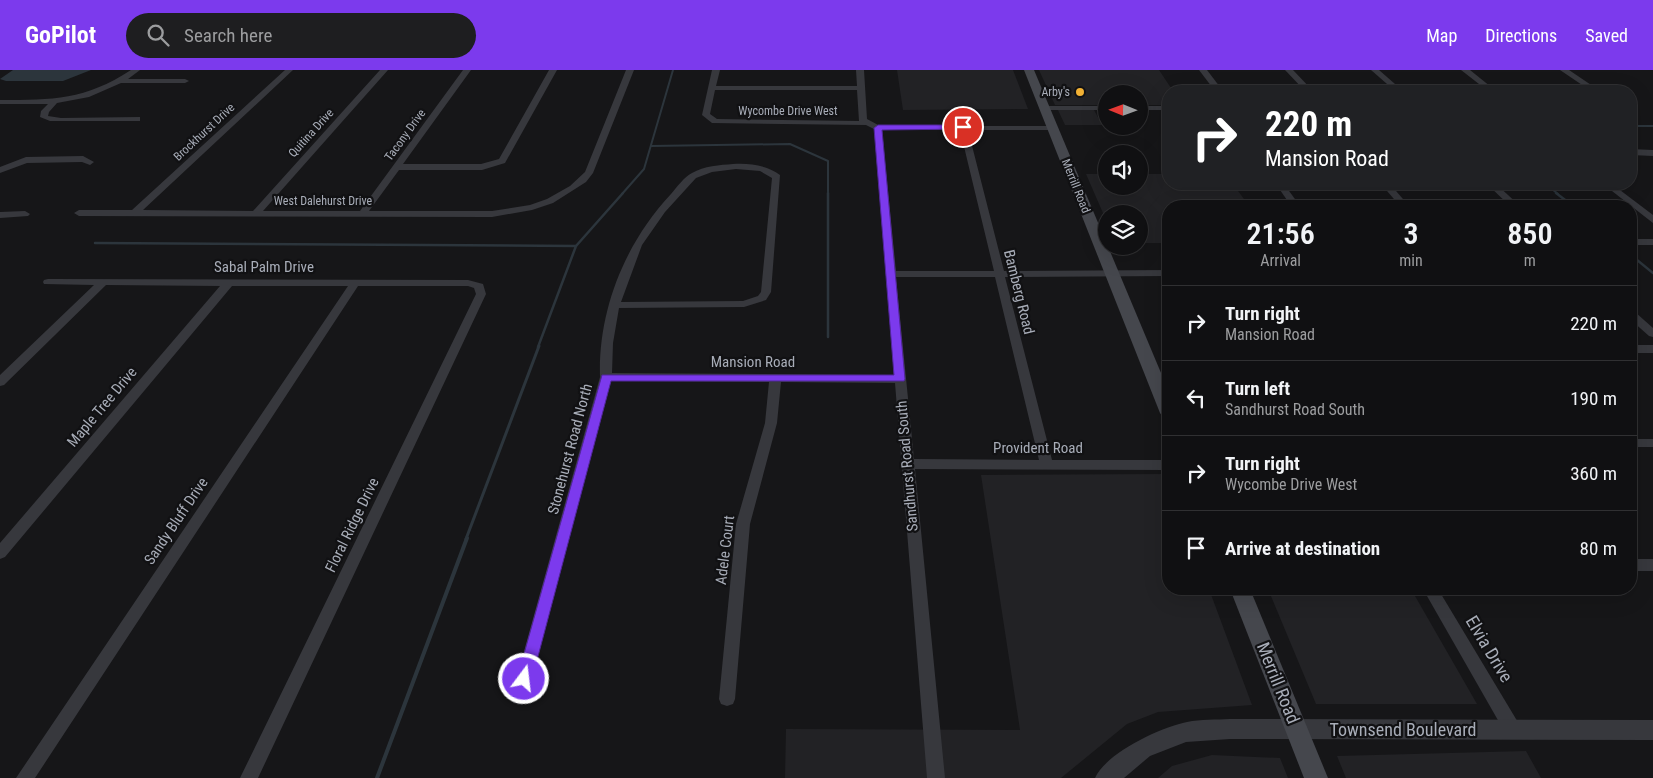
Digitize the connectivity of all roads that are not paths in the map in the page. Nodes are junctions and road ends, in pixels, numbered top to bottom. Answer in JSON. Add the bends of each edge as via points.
{"nodes":[{"id":1,"x":136,"y":70,"type":"edge"},
{"id":2,"x":289,"y":70,"type":"edge"},
{"id":3,"x":384,"y":70,"type":"edge"},
{"id":4,"x":467,"y":70,"type":"edge"},
{"id":5,"x":553,"y":70,"type":"edge"},
{"id":6,"x":630,"y":70,"type":"edge"},
{"id":7,"x":716,"y":70,"type":"edge"},
{"id":8,"x":860,"y":70,"type":"edge"},
{"id":9,"x":1029,"y":70,"type":"edge"},
{"id":10,"x":1203,"y":70,"type":"edge"},
{"id":11,"x":1289,"y":70,"type":"edge"},
{"id":12,"x":1375,"y":70,"type":"edge"},
{"id":13,"x":1465,"y":70,"type":"edge"},
{"id":14,"x":1564,"y":70,"type":"edge"},
{"id":15,"x":120,"y":81,"type":"junction"},
{"id":16,"x":185,"y":81,"type":"dead end"},
{"id":17,"x":1214,"y":85,"type":"edge"},
{"id":18,"x":1303,"y":85,"type":"edge"},
{"id":19,"x":1392,"y":85,"type":"edge"},
{"id":20,"x":1484,"y":85,"type":"edge"},
{"id":21,"x":1587,"y":85,"type":"edge"},
{"id":22,"x":712,"y":88,"type":"junction"},
{"id":23,"x":861,"y":88,"type":"junction"},
{"id":24,"x":0,"y":102,"type":"edge"},
{"id":25,"x":54,"y":102,"type":"junction"},
{"id":26,"x":1044,"y":108,"type":"junction"},
{"id":27,"x":1098,"y":108,"type":"edge"},
{"id":28,"x":1148,"y":108,"type":"edge"},
{"id":29,"x":1162,"y":108,"type":"edge"},
{"id":30,"x":138,"y":119,"type":"dead end"},
{"id":31,"x":865,"y":123,"type":"junction"},
{"id":32,"x":963,"y":127,"type":"junction"},
{"id":33,"x":878,"y":128,"type":"junction"},
{"id":34,"x":1052,"y":128,"type":"junction"},
{"id":35,"x":1637,"y":152,"type":"edge"},
{"id":36,"x":1653,"y":152,"type":"edge"},
{"id":37,"x":90,"y":162,"type":"dead end"},
{"id":38,"x":398,"y":167,"type":"junction"},
{"id":39,"x":0,"y":170,"type":"edge"},
{"id":40,"x":1390,"y":190,"type":"edge"},
{"id":41,"x":1498,"y":190,"type":"edge"},
{"id":42,"x":1614,"y":190,"type":"edge"},
{"id":43,"x":1399,"y":200,"type":"edge"},
{"id":44,"x":1508,"y":200,"type":"edge"},
{"id":45,"x":1627,"y":200,"type":"edge"},
{"id":46,"x":1637,"y":208,"type":"edge"},
{"id":47,"x":79,"y":213,"type":"dead end"},
{"id":48,"x":135,"y":213,"type":"junction"},
{"id":49,"x":256,"y":213,"type":"junction"},
{"id":50,"x":362,"y":213,"type":"junction"},
{"id":51,"x":25,"y":214,"type":"dead end"},
{"id":52,"x":0,"y":215,"type":"edge"},
{"id":53,"x":1653,"y":220,"type":"edge"},
{"id":54,"x":1637,"y":242,"type":"edge"},
{"id":55,"x":1653,"y":242,"type":"edge"},
{"id":56,"x":1162,"y":272,"type":"edge"},
{"id":57,"x":1112,"y":273,"type":"junction"},
{"id":58,"x":890,"y":274,"type":"junction"},
{"id":59,"x":999,"y":274,"type":"junction"},
{"id":60,"x":48,"y":282,"type":"dead end"},
{"id":61,"x":229,"y":282,"type":"junction"},
{"id":62,"x":102,"y":283,"type":"junction"},
{"id":63,"x":355,"y":283,"type":"junction"},
{"id":64,"x":479,"y":286,"type":"joint"},
{"id":65,"x":616,"y":305,"type":"junction"},
{"id":66,"x":1637,"y":319,"type":"edge"},
{"id":67,"x":1653,"y":334,"type":"edge"},
{"id":68,"x":1637,"y":349,"type":"edge"},
{"id":69,"x":1653,"y":349,"type":"edge"},
{"id":70,"x":606,"y":378,"type":"junction"},
{"id":71,"x":775,"y":378,"type":"junction"},
{"id":72,"x":900,"y":379,"type":"junction"},
{"id":73,"x":0,"y":382,"type":"edge"},
{"id":74,"x":1162,"y":396,"type":"edge"},
{"id":75,"x":1637,"y":443,"type":"edge"},
{"id":76,"x":1653,"y":443,"type":"edge"},
{"id":77,"x":907,"y":464,"type":"junction"},
{"id":78,"x":1047,"y":465,"type":"junction"},
{"id":79,"x":1162,"y":465,"type":"edge"},
{"id":80,"x":0,"y":553,"type":"edge"},
{"id":81,"x":1637,"y":565,"type":"edge"},
{"id":82,"x":1653,"y":565,"type":"edge"},
{"id":83,"x":1242,"y":595,"type":"edge"},
{"id":84,"x":1434,"y":595,"type":"edge"},
{"id":85,"x":519,"y":698,"type":"dead end"},
{"id":86,"x":726,"y":699,"type":"dead end"},
{"id":87,"x":1296,"y":729,"type":"junction"},
{"id":88,"x":1513,"y":730,"type":"junction"},
{"id":89,"x":1653,"y":730,"type":"edge"},
{"id":90,"x":25,"y":778,"type":"edge"},
{"id":91,"x":249,"y":778,"type":"edge"},
{"id":92,"x":936,"y":778,"type":"edge"},
{"id":93,"x":1107,"y":778,"type":"edge"},
{"id":94,"x":1316,"y":778,"type":"edge"}],
"edges":[{"from":1,"to":15,"type":"street"},
{"from":2,"to":48,"type":"street","name":"Brockhurst Drive"},
{"from":3,"to":49,"type":"street","name":"Quitina Drive"},
{"from":4,"to":38,"type":"street","name":"Tacony Drive"},
{"from":5,"to":38,"type":"street","via":[[504,159],[491,166]]},
{"from":6,"to":50,"type":"street","name":"West Dalehurst Drive","via":[[589,173],[564,194],[532,207],[492,214]]},
{"from":7,"to":22,"type":"street"},
{"from":8,"to":23,"type":"street"},
{"from":9,"to":26,"type":"main road","name":"Merrill Road"},
{"from":10,"to":17,"type":"street"},
{"from":11,"to":18,"type":"street"},
{"from":12,"to":19,"type":"street"},
{"from":13,"to":20,"type":"street"},
{"from":14,"to":21,"type":"street"},
{"from":15,"to":16,"type":"street"},
{"from":15,"to":25,"type":"street","via":[[94,94]]},
{"from":22,"to":23,"type":"street"},
{"from":22,"to":31,"type":"street","name":"Wycombe Drive West","via":[[706,115],[710,120]]},
{"from":23,"to":31,"type":"street"},
{"from":24,"to":25,"type":"street"},
{"from":25,"to":30,"type":"street","via":[[44,116],[61,120]]},
{"from":26,"to":27,"type":"street"},
{"from":26,"to":34,"type":"main road","name":"Merrill Road"},
{"from":28,"to":29,"type":"street"},
{"from":31,"to":33,"type":"street"},
{"from":32,"to":33,"type":"street"},
{"from":32,"to":34,"type":"street"},
{"from":32,"to":59,"type":"street","name":"Bamberg Road"},
{"from":33,"to":58,"type":"street","name":"Sandhurst Road South"},
{"from":34,"to":57,"type":"main road","name":"Merrill Road"},
{"from":35,"to":36,"type":"street"},
{"from":37,"to":39,"type":"street","via":[[82,159],[35,159]]},
{"from":38,"to":50,"type":"street","name":"Tacony Drive"},
{"from":40,"to":43,"type":"street"},
{"from":41,"to":44,"type":"street"},
{"from":42,"to":45,"type":"street"},
{"from":46,"to":53,"type":"street"},
{"from":47,"to":48,"type":"street","name":"West Dalehurst Drive"},
{"from":48,"to":49,"type":"street","name":"West Dalehurst Drive"},
{"from":49,"to":50,"type":"street","name":"West Dalehurst Drive"},
{"from":51,"to":52,"type":"street"},
{"from":54,"to":55,"type":"street"},
{"from":56,"to":57,"type":"street"},
{"from":57,"to":59,"type":"street"},
{"from":57,"to":74,"type":"main road","name":"Merrill Road"},
{"from":58,"to":59,"type":"street"},
{"from":58,"to":72,"type":"street","name":"Sandhurst Road South"},
{"from":59,"to":78,"type":"street","name":"Bamberg Road"},
{"from":60,"to":62,"type":"street","name":"Sabal Palm Drive"},
{"from":61,"to":62,"type":"street","name":"Sabal Palm Drive"},
{"from":61,"to":63,"type":"street","name":"Sabal Palm Drive"},
{"from":61,"to":80,"type":"street","name":"Maple Tree Drive"},
{"from":62,"to":73,"type":"street"},
{"from":63,"to":64,"type":"street","name":"Sabal Palm Drive","via":[[468,282]]},
{"from":63,"to":90,"type":"street","name":"Sandy Bluff Drive"},
{"from":64,"to":91,"type":"street","name":"Floral Ridge Drive","via":[[481,294]]},
{"from":65,"to":65,"type":"street","name":"Stonehurst Road North","via":[[629,259],[641,238],[693,176],[699,171],[714,168],[762,168],[774,172],[778,177],[766,292],[762,298],[744,304]]},
{"from":65,"to":70,"type":"street","name":"Stonehurst Road North","via":[[606,340]]},
{"from":66,"to":67,"type":"street"},
{"from":68,"to":69,"type":"street"},
{"from":70,"to":71,"type":"street","name":"Mansion Road"},
{"from":70,"to":85,"type":"street","name":"Stonehurst Road North"},
{"from":71,"to":72,"type":"street","name":"Mansion Road"},
{"from":71,"to":86,"type":"street","name":"Adele Court","via":[[771,423],[743,524]]},
{"from":72,"to":77,"type":"street","name":"Sandhurst Road South"},
{"from":75,"to":76,"type":"street"},
{"from":77,"to":78,"type":"street","name":"Provident Road"},
{"from":77,"to":92,"type":"street","name":"Sandhurst Road South"},
{"from":78,"to":79,"type":"street","name":"Provident Road"},
{"from":81,"to":82,"type":"street"},
{"from":83,"to":87,"type":"main road","name":"Merrill Road"},
{"from":84,"to":88,"type":"street","name":"Elvia Drive"},
{"from":87,"to":88,"type":"street","name":"Townsend Boulevard"},
{"from":87,"to":93,"type":"street","name":"Townsend Boulevard","via":[[1186,732],[1142,749]]},
{"from":87,"to":94,"type":"main road","name":"Merrill Road"},
{"from":88,"to":89,"type":"street","name":"Townsend Boulevard"}]}
